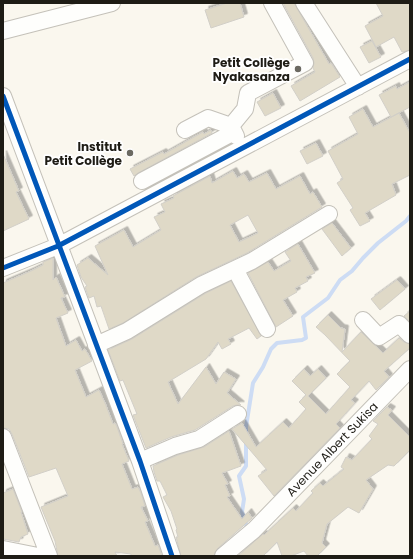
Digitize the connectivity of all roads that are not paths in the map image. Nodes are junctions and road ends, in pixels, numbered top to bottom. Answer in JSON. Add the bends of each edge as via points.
{"nodes":[{"id":1,"x":112,"y":3,"type":"edge"},
{"id":2,"x":272,"y":3,"type":"edge"},
{"id":3,"x":304,"y":3,"type":"edge"},
{"id":4,"x":3,"y":31,"type":"edge"},
{"id":5,"x":410,"y":59,"type":"edge"},
{"id":6,"x":358,"y":86,"type":"junction"},
{"id":7,"x":3,"y":96,"type":"edge"},
{"id":8,"x":233,"y":129,"type":"junction"},
{"id":9,"x":185,"y":130,"type":"dead end"},
{"id":10,"x":242,"y":148,"type":"junction"},
{"id":11,"x":142,"y":181,"type":"dead end"},
{"id":12,"x":329,"y":214,"type":"dead end"},
{"id":13,"x":58,"y":246,"type":"junction"},
{"id":14,"x":3,"y":268,"type":"edge"},
{"id":15,"x":235,"y":269,"type":"junction"},
{"id":16,"x":363,"y":320,"type":"dead end"},
{"id":17,"x":267,"y":329,"type":"dead end"},
{"id":18,"x":410,"y":335,"type":"edge"},
{"id":19,"x":96,"y":345,"type":"junction"},
{"id":20,"x":410,"y":369,"type":"edge"},
{"id":21,"x":238,"y":414,"type":"dead end"},
{"id":22,"x":3,"y":437,"type":"edge"},
{"id":23,"x":140,"y":461,"type":"junction"},
{"id":24,"x":3,"y":549,"type":"edge"},
{"id":25,"x":38,"y":556,"type":"edge"},
{"id":26,"x":49,"y":556,"type":"edge"},
{"id":27,"x":172,"y":556,"type":"edge"},
{"id":28,"x":223,"y":556,"type":"edge"}],
"edges":[{"from":1,"to":4,"type":"street"},
{"from":2,"to":8,"type":"street","via":[[305,63],[248,93],[245,109]]},
{"from":3,"to":6,"type":"street"},
{"from":5,"to":6,"type":"street"},
{"from":6,"to":10,"type":"street"},
{"from":7,"to":13,"type":"street"},
{"from":8,"to":9,"type":"street","via":[[208,118]]},
{"from":8,"to":10,"type":"street"},
{"from":8,"to":11,"type":"street"},
{"from":10,"to":13,"type":"street"},
{"from":12,"to":15,"type":"street"},
{"from":13,"to":14,"type":"street"},
{"from":13,"to":19,"type":"street"},
{"from":15,"to":17,"type":"street"},
{"from":15,"to":19,"type":"street","via":[[201,285],[127,331]]},
{"from":16,"to":18,"type":"street","via":[[378,337],[399,324]]},
{"from":19,"to":23,"type":"street"},
{"from":20,"to":28,"type":"street","name":"Avenue Albert Sukisa","via":[[250,534]]},
{"from":21,"to":23,"type":"street","via":[[199,439]]},
{"from":22,"to":26,"type":"street"},
{"from":23,"to":27,"type":"street"},
{"from":24,"to":25,"type":"street"}]}
